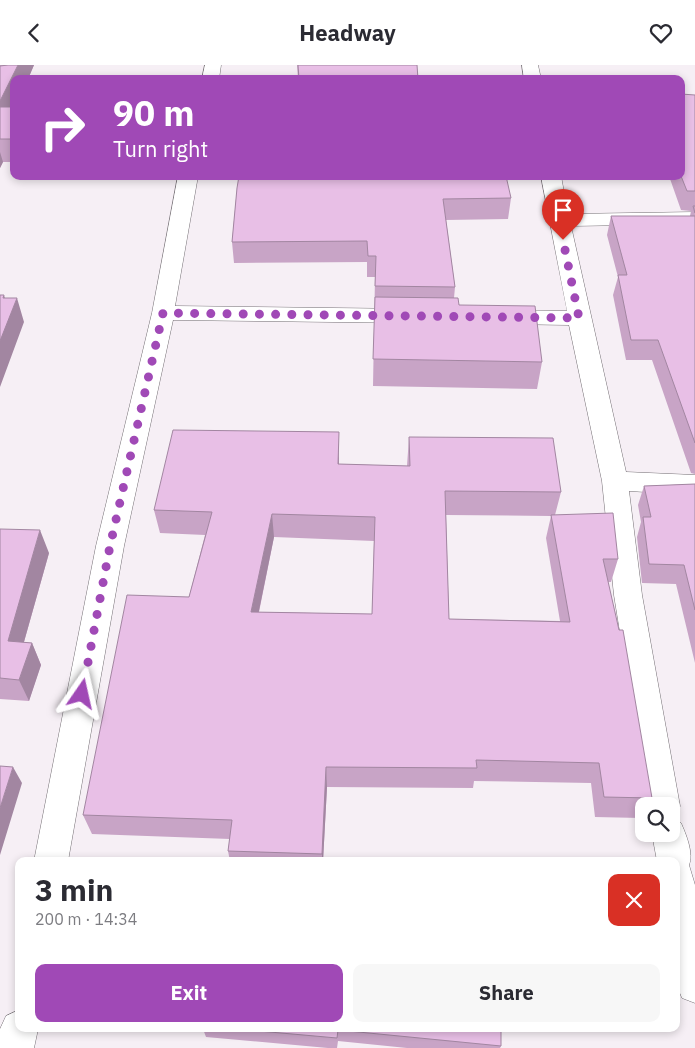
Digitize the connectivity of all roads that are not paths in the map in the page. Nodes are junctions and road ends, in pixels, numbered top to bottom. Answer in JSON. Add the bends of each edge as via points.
{"nodes":[{"id":1,"x":187,"y":180,"type":"edge"},
{"id":2,"x":552,"y":180,"type":"edge"},
{"id":3,"x":695,"y":218,"type":"edge"},
{"id":4,"x":560,"y":220,"type":"junction"},
{"id":5,"x":163,"y":313,"type":"junction"},
{"id":6,"x":430,"y":316,"type":"edge"},
{"id":7,"x":480,"y":317,"type":"edge"},
{"id":8,"x":579,"y":318,"type":"junction"},
{"id":9,"x":615,"y":481,"type":"junction"},
{"id":10,"x":695,"y":485,"type":"edge"},
{"id":11,"x":662,"y":797,"type":"edge"},
{"id":12,"x":670,"y":842,"type":"edge"},
{"id":13,"x":51,"y":857,"type":"edge"},
{"id":14,"x":673,"y":857,"type":"edge"},
{"id":15,"x":680,"y":898,"type":"edge"},
{"id":16,"x":695,"y":985,"type":"edge"},
{"id":17,"x":18,"y":1032,"type":"edge"},
{"id":18,"x":15,"y":1048,"type":"edge"}],
"edges":[{"from":1,"to":5,"type":"street"},
{"from":2,"to":4,"type":"street"},
{"from":3,"to":4,"type":"street"},
{"from":4,"to":8,"type":"street"},
{"from":5,"to":6,"type":"street"},
{"from":5,"to":13,"type":"street","via":[[110,546]]},
{"from":7,"to":8,"type":"street"},
{"from":8,"to":9,"type":"street"},
{"from":9,"to":10,"type":"street"},
{"from":9,"to":11,"type":"street","via":[[628,595]]},
{"from":12,"to":14,"type":"street"},
{"from":15,"to":16,"type":"street"},
{"from":17,"to":18,"type":"street"}]}
